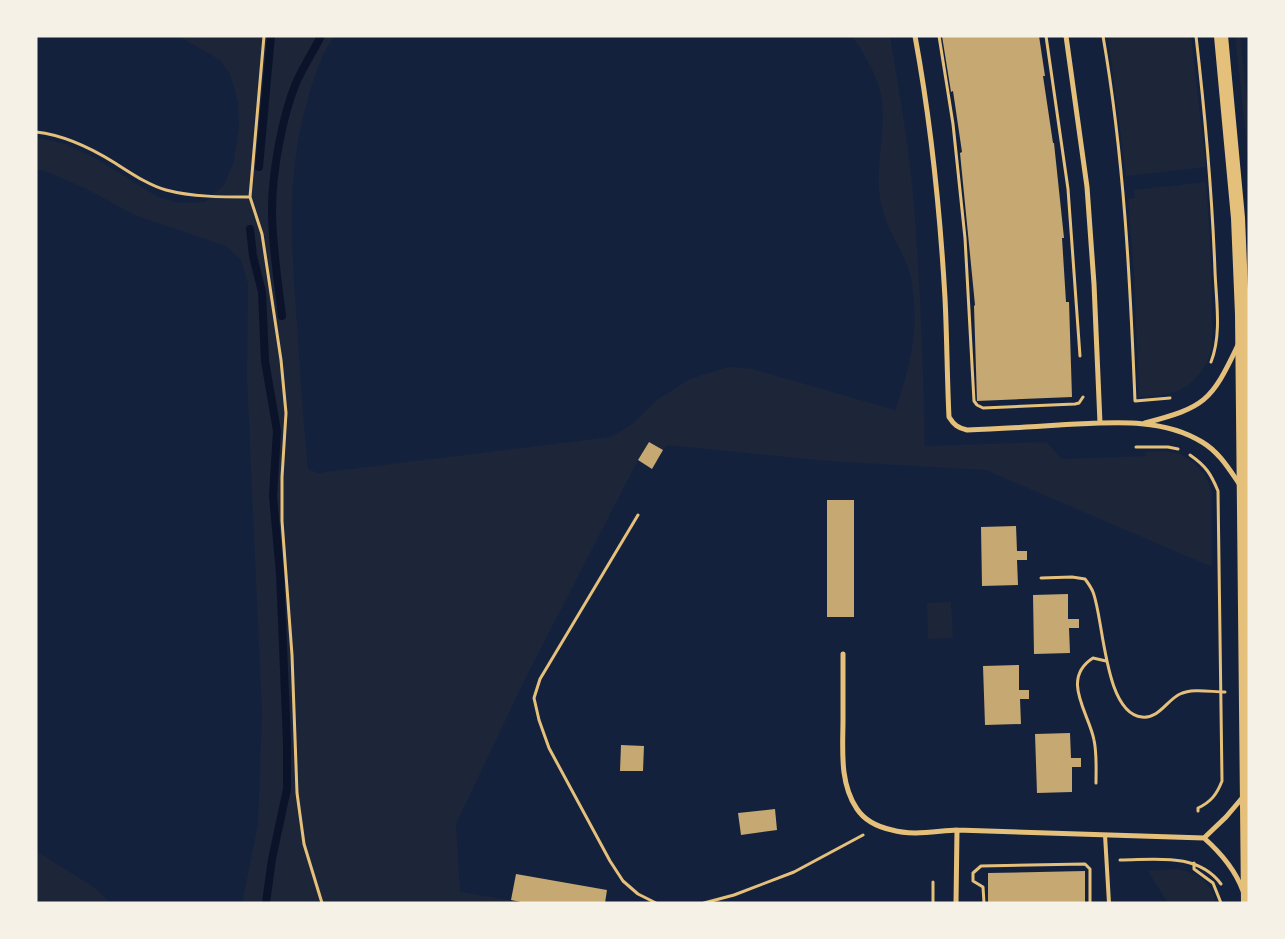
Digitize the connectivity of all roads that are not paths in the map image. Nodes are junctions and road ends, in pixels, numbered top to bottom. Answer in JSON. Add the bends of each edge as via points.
{"nodes":[{"id":1,"x":916,"y":36,"type":"edge"},
{"id":2,"x":1066,"y":36,"type":"edge"},
{"id":3,"x":1221,"y":36,"type":"edge"},
{"id":4,"x":1242,"y":336,"type":"junction"},
{"id":5,"x":1100,"y":423,"type":"junction"},
{"id":6,"x":1144,"y":423,"type":"junction"},
{"id":7,"x":1244,"y":490,"type":"junction"},
{"id":8,"x":843,"y":654,"type":"dead end"},
{"id":9,"x":1246,"y":794,"type":"junction"},
{"id":10,"x":957,"y":830,"type":"junction"},
{"id":11,"x":1105,"y":835,"type":"junction"},
{"id":12,"x":1204,"y":838,"type":"junction"},
{"id":13,"x":956,"y":903,"type":"edge"},
{"id":14,"x":1109,"y":903,"type":"edge"},
{"id":15,"x":1247,"y":903,"type":"edge"}],
"edges":[{"from":1,"to":5,"type":"street","via":[[939,213],[949,417],[953,423],[967,430]]},
{"from":2,"to":5,"type":"street","via":[[1087,187]]},
{"from":3,"to":4,"type":"highway","via":[[1238,218]]},
{"from":4,"to":6,"type":"street","via":[[1223,377],[1204,400],[1179,414]]},
{"from":4,"to":7,"type":"highway"},
{"from":5,"to":6,"type":"street"},
{"from":6,"to":7,"type":"street","via":[[1184,433],[1210,447]]},
{"from":7,"to":9,"type":"highway"},
{"from":8,"to":10,"type":"street","via":[[844,775],[857,809],[866,819],[894,831]]},
{"from":9,"to":12,"type":"street"},
{"from":9,"to":15,"type":"highway"},
{"from":10,"to":11,"type":"street"},
{"from":10,"to":13,"type":"street"},
{"from":11,"to":12,"type":"street"},
{"from":11,"to":14,"type":"lane"},
{"from":12,"to":15,"type":"street","via":[[1232,868]]}]}
